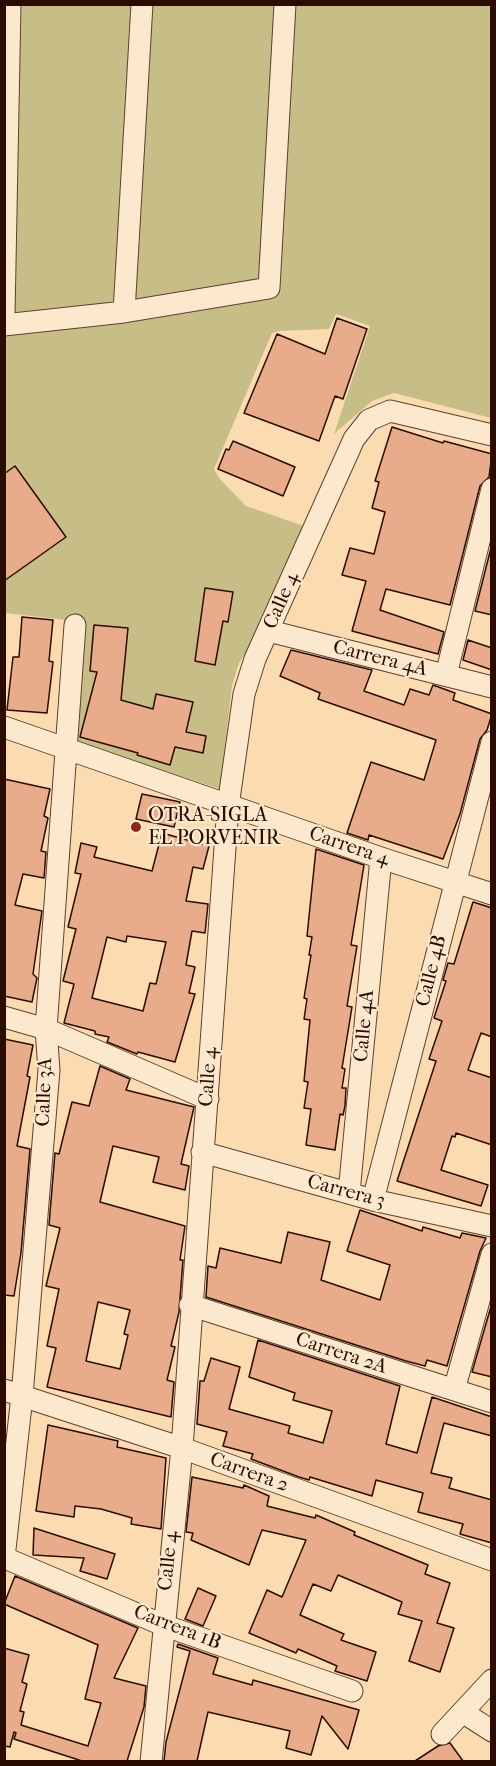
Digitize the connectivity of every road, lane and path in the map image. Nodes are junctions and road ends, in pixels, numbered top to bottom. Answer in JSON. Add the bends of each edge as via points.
{"nodes":[{"id":1,"x":10,"y":4,"type":"edge"},
{"id":2,"x":142,"y":4,"type":"edge"},
{"id":3,"x":285,"y":4,"type":"edge"},
{"id":4,"x":124,"y":312,"type":"junction"},
{"id":5,"x":4,"y":315,"type":"edge"},
{"id":6,"x":4,"y":325,"type":"edge"},
{"id":7,"x":492,"y":435,"type":"edge"},
{"id":8,"x":492,"y":489,"type":"edge"},
{"id":9,"x":75,"y":626,"type":"dead end"},
{"id":10,"x":269,"y":631,"type":"junction"},
{"id":11,"x":446,"y":675,"type":"junction"},
{"id":12,"x":492,"y":687,"type":"edge"},
{"id":13,"x":4,"y":727,"type":"edge"},
{"id":14,"x":492,"y":742,"type":"edge"},
{"id":15,"x":65,"y":746,"type":"junction"},
{"id":16,"x":228,"y":806,"type":"junction"},
{"id":17,"x":381,"y":858,"type":"junction"},
{"id":18,"x":454,"y":881,"type":"junction"},
{"id":19,"x":492,"y":894,"type":"edge"},
{"id":20,"x":4,"y":1017,"type":"edge"},
{"id":21,"x":46,"y":1029,"type":"junction"},
{"id":22,"x":208,"y":1099,"type":"junction"},
{"id":23,"x":202,"y":1152,"type":"junction"},
{"id":24,"x":349,"y":1193,"type":"junction"},
{"id":25,"x":373,"y":1200,"type":"junction"},
{"id":26,"x":492,"y":1226,"type":"edge"},
{"id":27,"x":492,"y":1254,"type":"edge"},
{"id":28,"x":190,"y":1305,"type":"junction"},
{"id":29,"x":454,"y":1390,"type":"junction"},
{"id":30,"x":13,"y":1393,"type":"edge"},
{"id":31,"x":492,"y":1402,"type":"edge"},
{"id":32,"x":182,"y":1448,"type":"junction"},
{"id":33,"x":4,"y":1558,"type":"edge"},
{"id":34,"x":492,"y":1560,"type":"edge"},
{"id":35,"x":163,"y":1625,"type":"junction"},
{"id":36,"x":492,"y":1680,"type":"edge"},
{"id":37,"x":352,"y":1691,"type":"dead end"},
{"id":38,"x":464,"y":1713,"type":"junction"},
{"id":39,"x":492,"y":1731,"type":"edge"},
{"id":40,"x":442,"y":1734,"type":"dead end"},
{"id":41,"x":152,"y":1761,"type":"edge"}],
"edges":[{"from":1,"to":5,"type":"street"},
{"from":2,"to":4,"type":"street"},
{"from":3,"to":4,"type":"street","via":[[269,288]]},
{"from":4,"to":6,"type":"street"},
{"from":7,"to":10,"type":"street","name":"Calle 4","via":[[390,411],[369,420],[354,439]]},
{"from":8,"to":11,"type":"street"},
{"from":9,"to":15,"type":"street","name":"Calle 3A"},
{"from":10,"to":11,"type":"street","name":"Carrera 4A"},
{"from":10,"to":16,"type":"street","name":"Calle 4","via":[[244,694]]},
{"from":11,"to":12,"type":"street","name":"Carrera 4A"},
{"from":13,"to":15,"type":"street","name":"Carrera 4"},
{"from":14,"to":18,"type":"street","name":"Calle 4B"},
{"from":15,"to":16,"type":"street","name":"Carrera 4"},
{"from":15,"to":21,"type":"street","name":"Calle 3A"},
{"from":16,"to":17,"type":"street","name":"Carrera 4"},
{"from":16,"to":22,"type":"street","name":"Calle 4"},
{"from":17,"to":18,"type":"street","name":"Carrera 4"},
{"from":17,"to":24,"type":"street","name":"Calle 4A"},
{"from":18,"to":19,"type":"street","name":"Carrera 4"},
{"from":18,"to":25,"type":"street","name":"Calle 4B"},
{"from":20,"to":21,"type":"street"},
{"from":21,"to":22,"type":"street"},
{"from":21,"to":30,"type":"street","name":"Calle 3A","via":[[49,1071]]},
{"from":22,"to":23,"type":"street","name":"Calle 4"},
{"from":23,"to":24,"type":"street","name":"Carrera 3"},
{"from":23,"to":28,"type":"street","name":"Calle 4"},
{"from":24,"to":25,"type":"street","name":"Carrera 3"},
{"from":25,"to":26,"type":"street","name":"Carrera 3"},
{"from":27,"to":29,"type":"street"},
{"from":28,"to":29,"type":"street","name":"Carrera 2A"},
{"from":28,"to":32,"type":"street","name":"Calle 4"},
{"from":29,"to":31,"type":"street","name":"Carrera 2A"},
{"from":30,"to":32,"type":"street","name":"Carrera 2"},
{"from":30,"to":33,"type":"street","name":"Calle 3A"},
{"from":32,"to":34,"type":"street","name":"Carrera 2"},
{"from":32,"to":35,"type":"street","name":"Calle 4"},
{"from":33,"to":35,"type":"street","name":"Carrera 1B"},
{"from":35,"to":37,"type":"street","name":"Carrera 1B"},
{"from":35,"to":41,"type":"street","name":"Calle 4"},
{"from":36,"to":38,"type":"street"},
{"from":38,"to":39,"type":"street"},
{"from":38,"to":40,"type":"street"}]}
